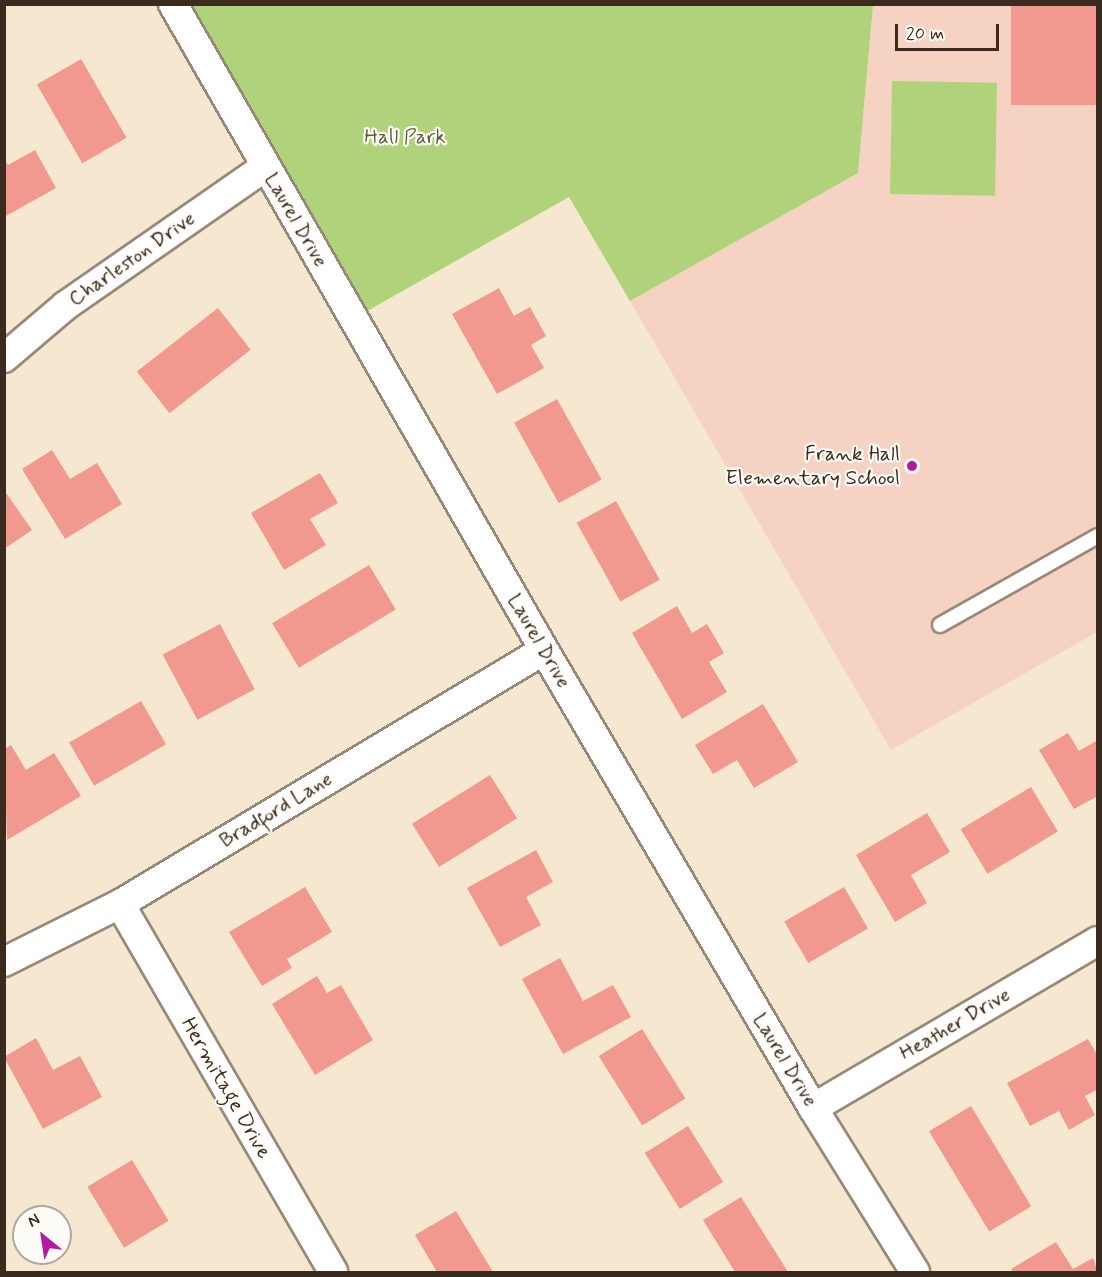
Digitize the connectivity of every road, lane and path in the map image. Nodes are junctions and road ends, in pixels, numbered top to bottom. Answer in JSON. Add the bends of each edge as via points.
{"nodes":[{"id":1,"x":173,"y":4,"type":"edge"},
{"id":2,"x":265,"y":167,"type":"junction"},
{"id":3,"x":4,"y":358,"type":"edge"},
{"id":4,"x":1098,"y":536,"type":"edge"},
{"id":5,"x":940,"y":626,"type":"dead end"},
{"id":6,"x":544,"y":650,"type":"junction"},
{"id":7,"x":120,"y":904,"type":"junction"},
{"id":8,"x":1098,"y":941,"type":"edge"},
{"id":9,"x":4,"y":962,"type":"edge"},
{"id":10,"x":813,"y":1108,"type":"junction"},
{"id":11,"x":333,"y":1272,"type":"edge"},
{"id":12,"x":915,"y":1272,"type":"edge"}],
"edges":[{"from":1,"to":2,"type":"street","name":"Laurel Drive"},
{"from":2,"to":3,"type":"street","name":"Charleston Drive","via":[[65,306]]},
{"from":2,"to":6,"type":"street","name":"Laurel Drive"},
{"from":4,"to":5,"type":"lane"},
{"from":6,"to":7,"type":"street","name":"Bradford Lane"},
{"from":6,"to":10,"type":"street","name":"Laurel Drive"},
{"from":7,"to":9,"type":"street","name":"Bradford Lane"},
{"from":7,"to":11,"type":"street","name":"Hermitage Drive"},
{"from":8,"to":10,"type":"street","name":"Heather Drive"},
{"from":10,"to":12,"type":"street","name":"Laurel Drive"}]}
